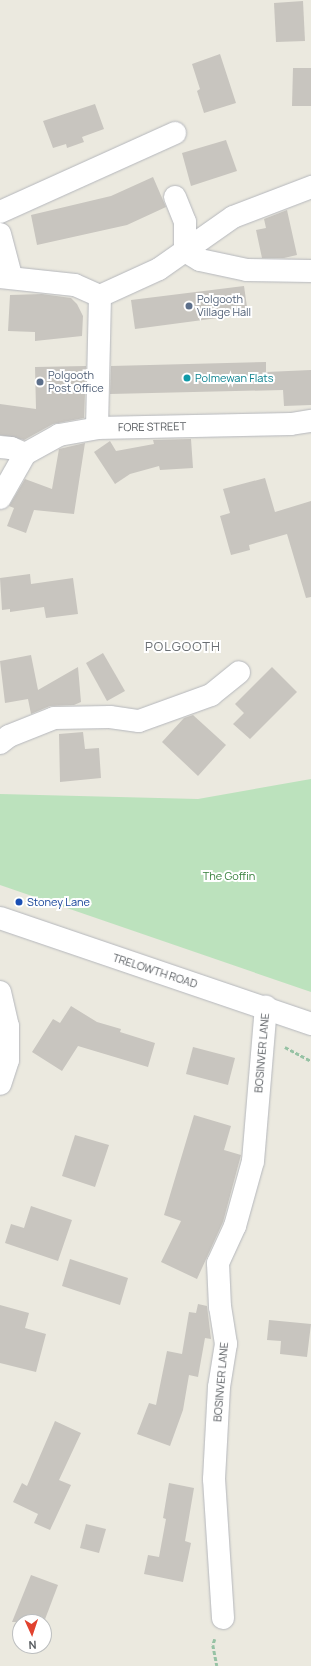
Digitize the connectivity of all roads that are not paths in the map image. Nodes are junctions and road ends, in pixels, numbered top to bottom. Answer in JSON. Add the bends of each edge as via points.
{"nodes":[{"id":1,"x":175,"y":133,"type":"dead end"},
{"id":2,"x":311,"y":187,"type":"edge"},
{"id":3,"x":175,"y":197,"type":"dead end"},
{"id":4,"x":0,"y":212,"type":"edge"},
{"id":5,"x":0,"y":234,"type":"edge"},
{"id":6,"x":186,"y":251,"type":"junction"},
{"id":7,"x":311,"y":271,"type":"edge"},
{"id":8,"x":6,"y":276,"type":"edge"},
{"id":9,"x":100,"y":296,"type":"junction"},
{"id":10,"x":311,"y":421,"type":"edge"},
{"id":11,"x":97,"y":428,"type":"junction"},
{"id":12,"x":0,"y":447,"type":"edge"},
{"id":13,"x":25,"y":454,"type":"junction"},
{"id":14,"x":0,"y":498,"type":"edge"},
{"id":15,"x":239,"y":672,"type":"dead end"},
{"id":16,"x":0,"y":743,"type":"edge"},
{"id":17,"x":0,"y":918,"type":"edge"},
{"id":18,"x":0,"y":992,"type":"edge"},
{"id":19,"x":266,"y":1007,"type":"junction"},
{"id":20,"x":311,"y":1024,"type":"edge"},
{"id":21,"x":0,"y":1084,"type":"edge"},
{"id":22,"x":223,"y":1618,"type":"road end"}],
"edges":[{"from":1,"to":4,"type":"street"},
{"from":2,"to":6,"type":"street","via":[[233,217]]},
{"from":3,"to":6,"type":"street","via":[[186,229]]},
{"from":5,"to":8,"type":"street"},
{"from":6,"to":7,"type":"street","via":[[200,260],[230,268]]},
{"from":6,"to":9,"type":"street","via":[[136,281]]},
{"from":8,"to":9,"type":"street","via":[[75,285]]},
{"from":9,"to":11,"type":"street"},
{"from":10,"to":11,"type":"street","name":"FORE STREET","via":[[290,424]]},
{"from":11,"to":13,"type":"street","name":"FORE STREET","via":[[58,435]]},
{"from":12,"to":13,"type":"street","via":[[11,448]]},
{"from":13,"to":14,"type":"street"},
{"from":15,"to":16,"type":"street","via":[[212,695],[139,721],[110,717],[54,718],[9,736]]},
{"from":17,"to":19,"type":"street","name":"TRELOWTH ROAD"},
{"from":18,"to":21,"type":"street","via":[[8,1026],[8,1060]]},
{"from":19,"to":20,"type":"street","name":"TRELOWTH ROAD"},
{"from":19,"to":22,"type":"street","name":"BOSINVER LANE","via":[[253,1161],[235,1226],[218,1263],[220,1307],[226,1344],[219,1387],[214,1479]]}]}
